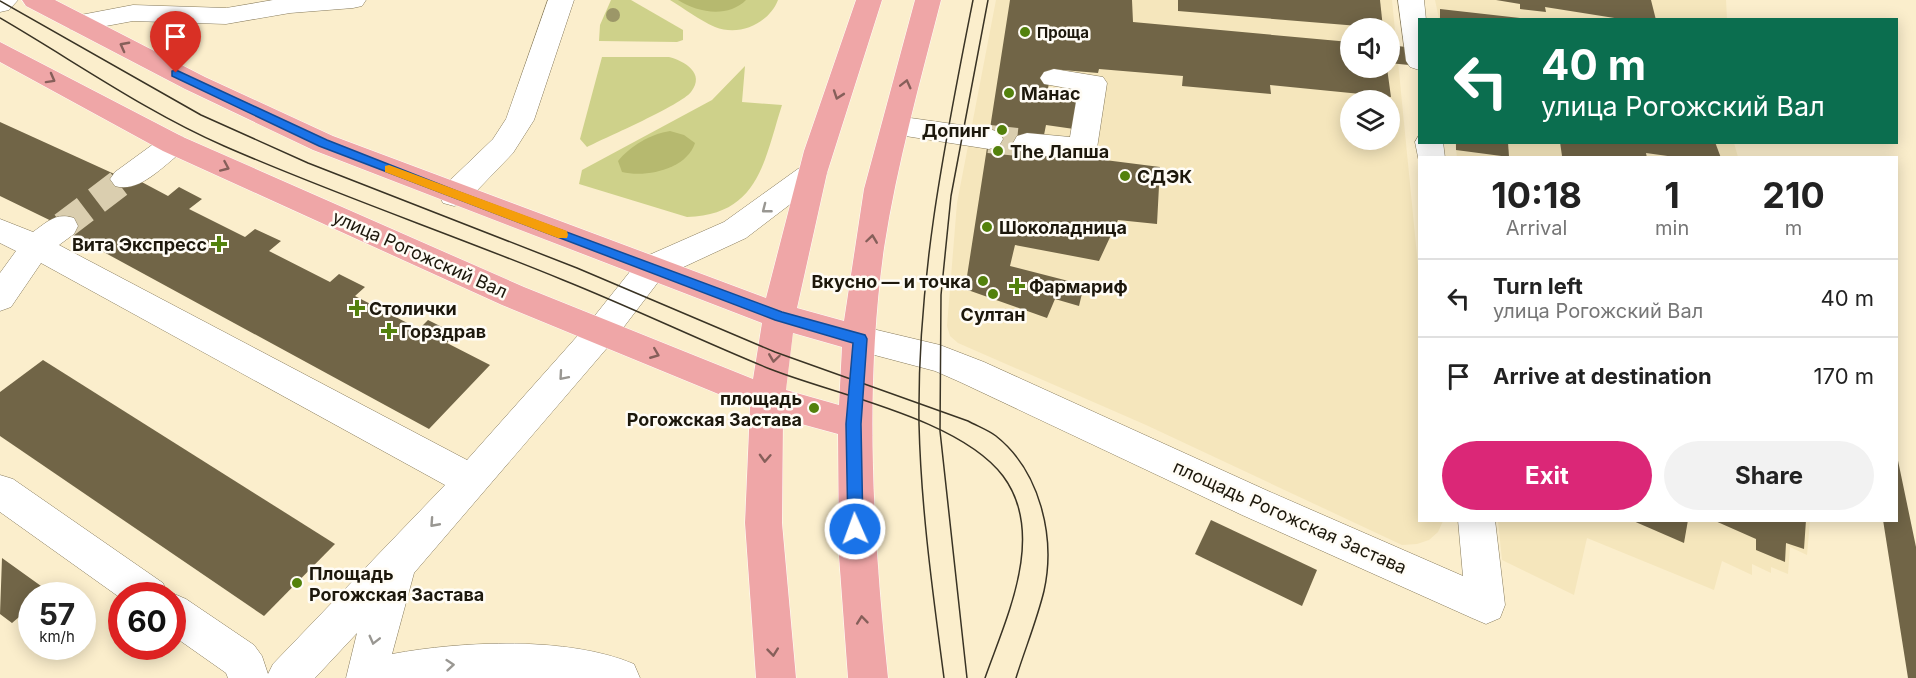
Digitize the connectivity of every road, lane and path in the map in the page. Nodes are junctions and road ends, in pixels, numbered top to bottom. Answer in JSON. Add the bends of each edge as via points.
{"nodes":[{"id":1,"x":5,"y":0,"type":"edge"},
{"id":2,"x":35,"y":0,"type":"edge"},
{"id":3,"x":353,"y":0,"type":"edge"},
{"id":4,"x":561,"y":0,"type":"edge"},
{"id":5,"x":870,"y":0,"type":"edge"},
{"id":6,"x":928,"y":0,"type":"edge"},
{"id":7,"x":1411,"y":0,"type":"edge"},
{"id":8,"x":290,"y":3,"type":"edge"},
{"id":9,"x":0,"y":4,"type":"edge"},
{"id":10,"x":79,"y":23,"type":"junction"},
{"id":11,"x":0,"y":51,"type":"edge"},
{"id":12,"x":1418,"y":53,"type":"edge"},
{"id":13,"x":1054,"y":78,"type":"dead end"},
{"id":14,"x":896,"y":126,"type":"junction"},
{"id":15,"x":989,"y":138,"type":"tunnel mouth"},
{"id":16,"x":1027,"y":143,"type":"tunnel mouth"},
{"id":17,"x":173,"y":144,"type":"junction"},
{"id":18,"x":812,"y":173,"type":"junction"},
{"id":19,"x":125,"y":179,"type":"tunnel mouth"},
{"id":20,"x":454,"y":195,"type":"junction"},
{"id":21,"x":63,"y":226,"type":"tunnel mouth"},
{"id":22,"x":0,"y":230,"type":"edge"},
{"id":23,"x":36,"y":246,"type":"junction"},
{"id":24,"x":651,"y":268,"type":"junction"},
{"id":25,"x":0,"y":298,"type":"edge"},
{"id":26,"x":779,"y":316,"type":"junction"},
{"id":27,"x":601,"y":332,"type":"junction"},
{"id":28,"x":860,"y":339,"type":"junction"},
{"id":29,"x":769,"y":400,"type":"junction"},
{"id":30,"x":853,"y":424,"type":"junction"},
{"id":31,"x":471,"y":481,"type":"junction"},
{"id":32,"x":0,"y":491,"type":"edge"},
{"id":33,"x":1476,"y":522,"type":"edge"},
{"id":34,"x":397,"y":564,"type":"junction"},
{"id":35,"x":129,"y":582,"type":"edge"},
{"id":36,"x":186,"y":622,"type":"edge"},
{"id":37,"x":580,"y":669,"type":"junction"},
{"id":38,"x":248,"y":678,"type":"edge"},
{"id":39,"x":287,"y":678,"type":"edge"},
{"id":40,"x":366,"y":678,"type":"edge"},
{"id":41,"x":372,"y":678,"type":"edge"},
{"id":42,"x":535,"y":678,"type":"edge"},
{"id":43,"x":620,"y":678,"type":"edge"},
{"id":44,"x":776,"y":678,"type":"edge"},
{"id":45,"x":868,"y":678,"type":"edge"}],
"edges":[{"from":1,"to":9,"type":"street"},
{"from":2,"to":10,"type":"main road"},
{"from":3,"to":8,"type":"street"},
{"from":4,"to":20,"type":"street","via":[[520,120],[503,146]]},
{"from":5,"to":18,"type":"main road","one_way":true},
{"from":14,"to":6,"type":"main road","one_way":true},
{"from":7,"to":12,"type":"street"},
{"from":8,"to":10,"type":"street","via":[[226,16],[133,13]]},
{"from":20,"to":10,"type":"main road","one_way":true,"via":[[323,143]]},
{"from":11,"to":17,"type":"main road","name":"улица Рогожский Вал","one_way":true},
{"from":13,"to":16,"type":"street","via":[[1093,83],[1083,148]]},
{"from":14,"to":15,"type":"street"},
{"from":28,"to":14,"type":"main road","one_way":true,"via":[[879,189]]},
{"from":17,"to":19,"type":"street"},
{"from":17,"to":27,"type":"main road","name":"улица Рогожский Вал","one_way":true},
{"from":18,"to":24,"type":"street","one_way":true,"via":[[735,230]]},
{"from":18,"to":26,"type":"main road"},
{"from":20,"to":24,"type":"main road"},
{"from":21,"to":23,"type":"street"},
{"from":22,"to":23,"type":"street"},
{"from":23,"to":25,"type":"street"},
{"from":23,"to":31,"type":"street"},
{"from":24,"to":26,"type":"main road"},
{"from":24,"to":27,"type":"street"},
{"from":26,"to":28,"type":"main road"},
{"from":26,"to":29,"type":"main road","one_way":true},
{"from":27,"to":29,"type":"main road","name":"улица Рогожский Вал","one_way":true},
{"from":27,"to":31,"type":"street","one_way":true},
{"from":28,"to":30,"type":"main road"},
{"from":28,"to":33,"type":"street","name":"площадь Рогожская Застава","via":[[922,354],[972,372],[1486,605]]},
{"from":29,"to":30,"type":"main road","name":"улица Рогожский Вал"},
{"from":29,"to":44,"type":"main road","one_way":true,"via":[[763,500],[766,591]]},
{"from":45,"to":30,"type":"main road","one_way":true,"via":[[857,571]]},
{"from":31,"to":34,"type":"street","one_way":true},
{"from":32,"to":35,"type":"street"},
{"from":34,"to":39,"type":"street"},
{"from":34,"to":40,"type":"street","one_way":true},
{"from":36,"to":38,"type":"street","via":[[240,659],[248,670]]},
{"from":41,"to":37,"type":"street","one_way":true,"via":[[422,667],[470,663]]},
{"from":37,"to":42,"type":"street"},
{"from":37,"to":43,"type":"street"}]}
